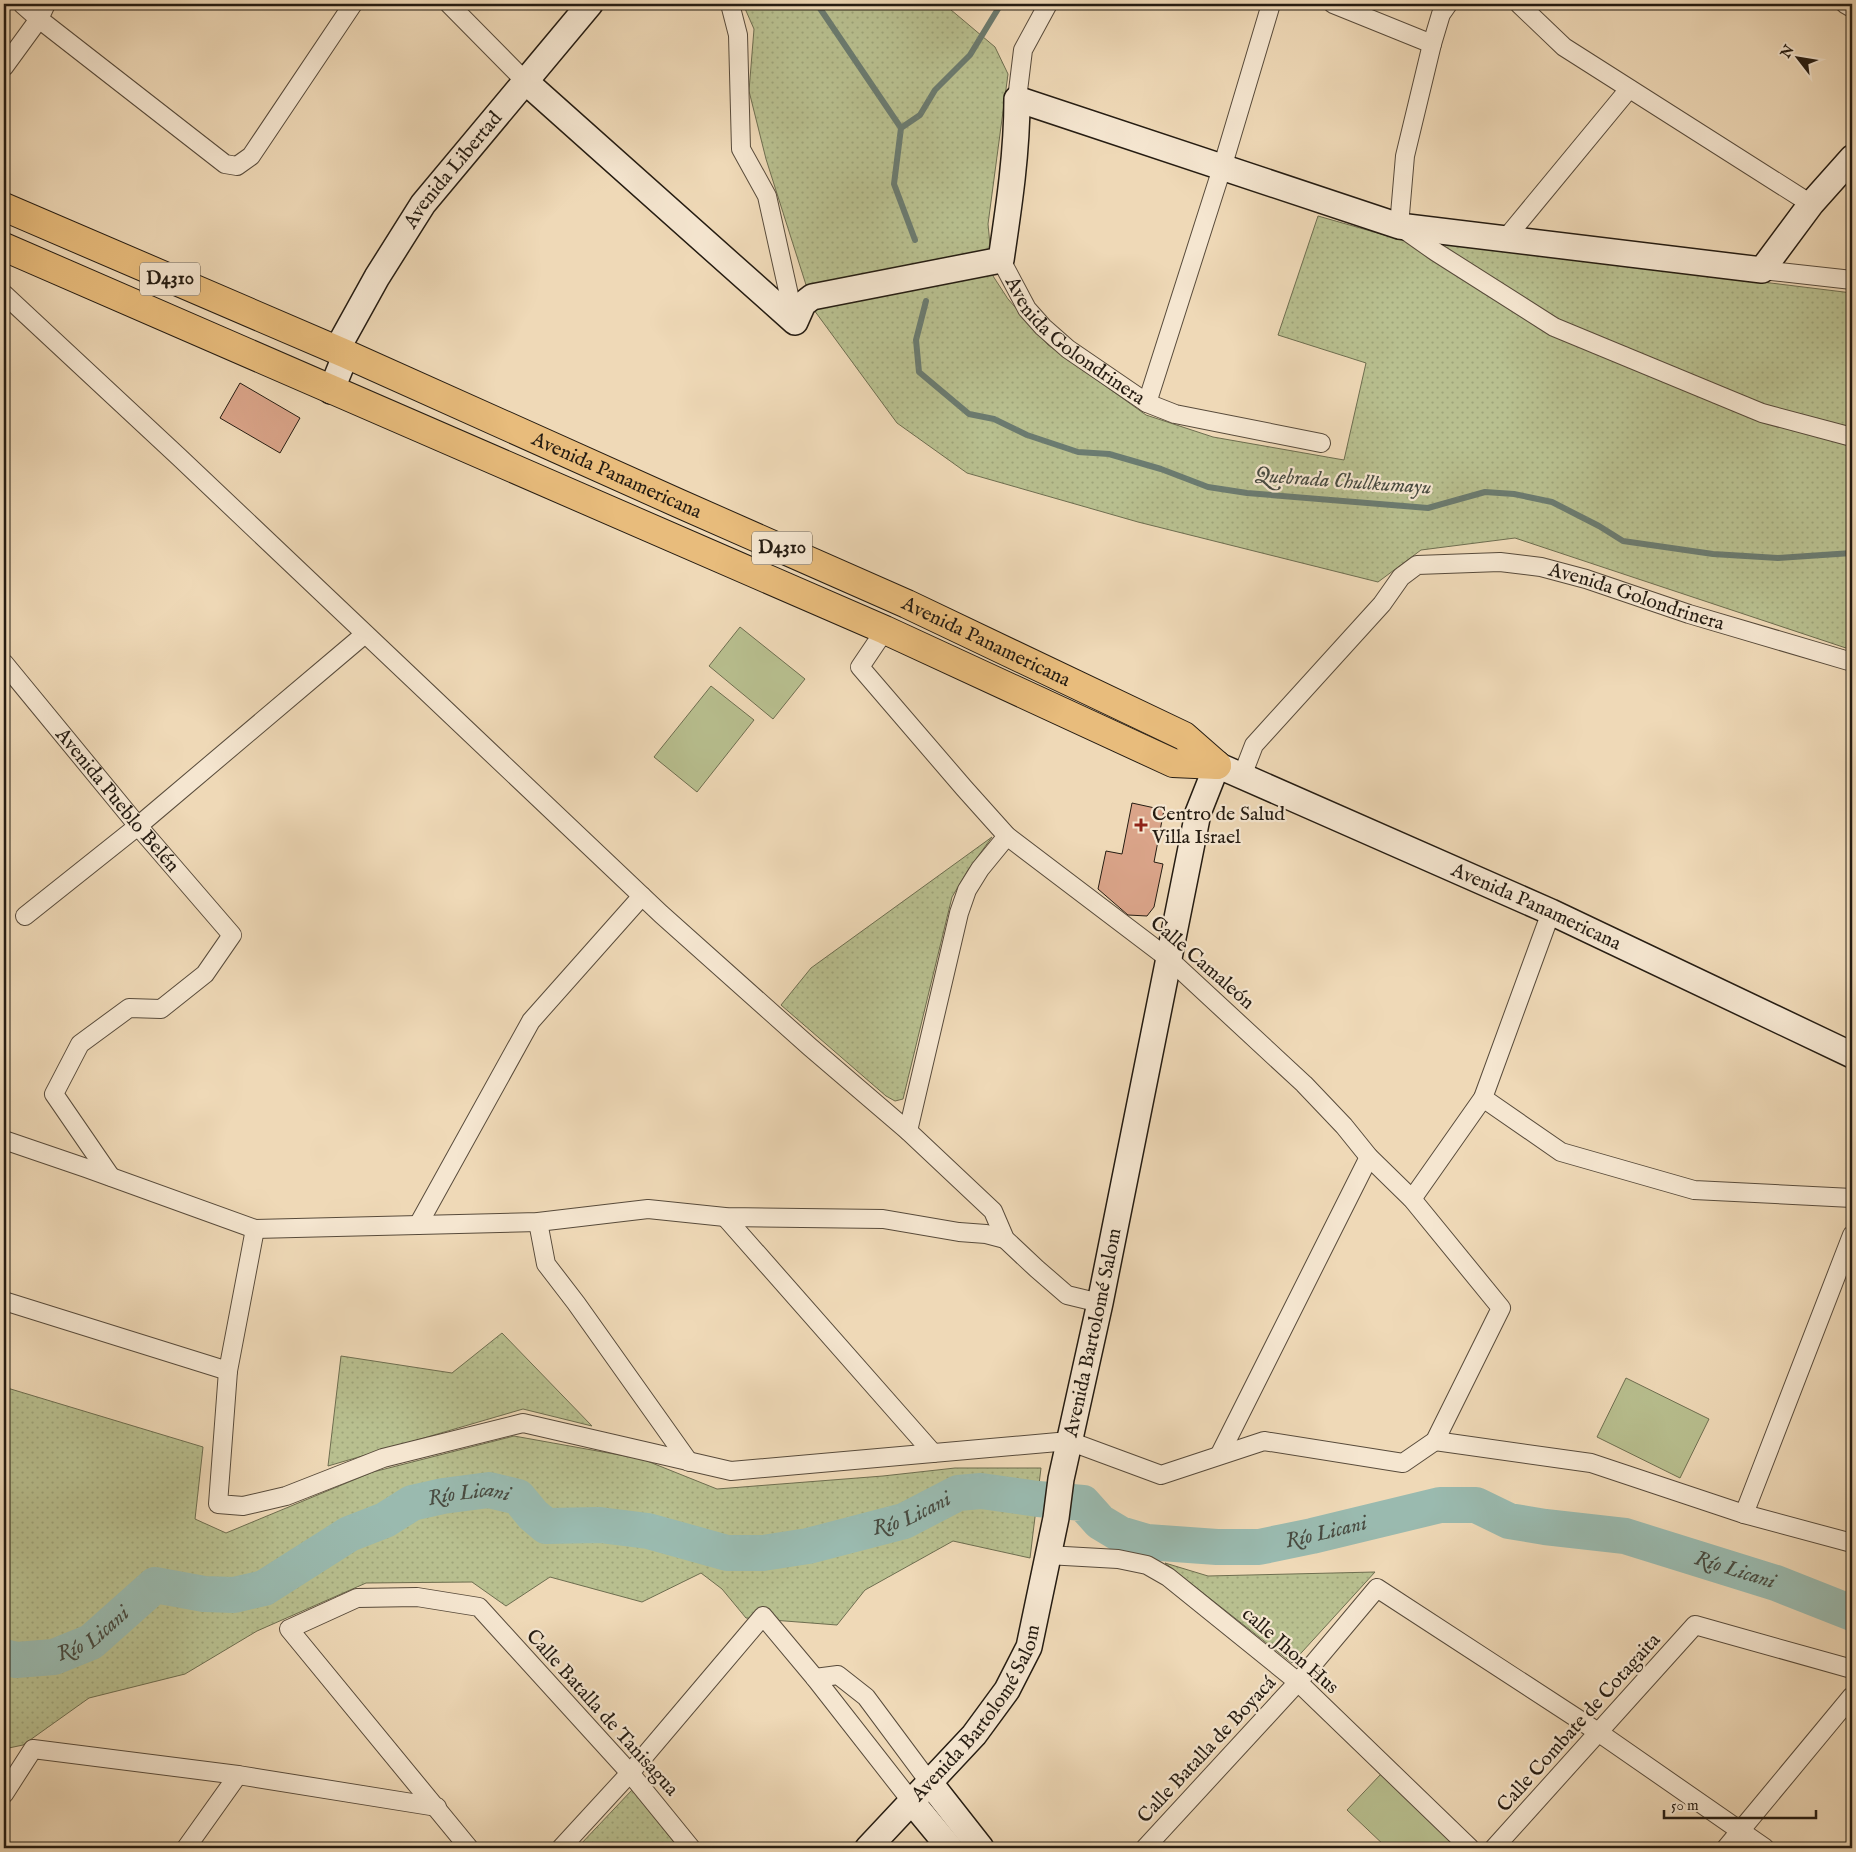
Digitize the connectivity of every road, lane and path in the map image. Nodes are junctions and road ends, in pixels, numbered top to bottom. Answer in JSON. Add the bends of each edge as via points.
{"nodes":[{"id":1,"x":22,"y":4,"type":"edge"},
{"id":2,"x":353,"y":4,"type":"edge"},
{"id":3,"x":449,"y":4,"type":"edge"},
{"id":4,"x":590,"y":4,"type":"edge"},
{"id":5,"x":730,"y":4,"type":"edge"},
{"id":6,"x":1048,"y":4,"type":"edge"},
{"id":7,"x":1271,"y":4,"type":"edge"},
{"id":8,"x":1334,"y":4,"type":"edge"},
{"id":9,"x":1448,"y":4,"type":"edge"},
{"id":10,"x":1518,"y":4,"type":"edge"},
{"id":11,"x":1845,"y":4,"type":"edge"},
{"id":12,"x":1852,"y":8,"type":"edge"},
{"id":13,"x":43,"y":12,"type":"edge"},
{"id":14,"x":1432,"y":44,"type":"junction"},
{"id":15,"x":4,"y":67,"type":"edge"},
{"id":16,"x":526,"y":82,"type":"junction"},
{"id":17,"x":1629,"y":89,"type":"junction"},
{"id":18,"x":1017,"y":99,"type":"junction"},
{"id":19,"x":1852,"y":158,"type":"edge"},
{"id":20,"x":1222,"y":168,"type":"junction"},
{"id":21,"x":1811,"y":204,"type":"junction"},
{"id":22,"x":4,"y":207,"type":"edge"},
{"id":23,"x":1399,"y":226,"type":"junction"},
{"id":24,"x":1506,"y":238,"type":"junction"},
{"id":25,"x":4,"y":247,"type":"edge"},
{"id":26,"x":1001,"y":260,"type":"junction"},
{"id":27,"x":1762,"y":270,"type":"junction"},
{"id":28,"x":1852,"y":280,"type":"edge"},
{"id":29,"x":4,"y":294,"type":"edge"},
{"id":30,"x":795,"y":322,"type":"junction"},
{"id":31,"x":341,"y":353,"type":"junction"},
{"id":32,"x":331,"y":390,"type":"junction"},
{"id":33,"x":1147,"y":403,"type":"junction"},
{"id":34,"x":1852,"y":437,"type":"edge"},
{"id":35,"x":1321,"y":443,"type":"dead end"},
{"id":36,"x":885,"y":630,"type":"junction"},
{"id":37,"x":365,"y":634,"type":"junction"},
{"id":38,"x":4,"y":662,"type":"edge"},
{"id":39,"x":1852,"y":662,"type":"edge"},
{"id":40,"x":1217,"y":765,"type":"junction"},
{"id":41,"x":1242,"y":776,"type":"junction"},
{"id":42,"x":138,"y":826,"type":"junction"},
{"id":43,"x":1007,"y":836,"type":"junction"},
{"id":44,"x":642,"y":896,"type":"junction"},
{"id":45,"x":1552,"y":912,"type":"junction"},
{"id":46,"x":25,"y":916,"type":"dead end"},
{"id":47,"x":1169,"y":959,"type":"junction"},
{"id":48,"x":1852,"y":1055,"type":"edge"},
{"id":49,"x":1483,"y":1098,"type":"junction"},
{"id":50,"x":908,"y":1131,"type":"junction"},
{"id":51,"x":4,"y":1140,"type":"edge"},
{"id":52,"x":1370,"y":1157,"type":"junction"},
{"id":53,"x":111,"y":1177,"type":"junction"},
{"id":54,"x":1852,"y":1198,"type":"edge"},
{"id":55,"x":1412,"y":1199,"type":"junction"},
{"id":56,"x":725,"y":1217,"type":"junction"},
{"id":57,"x":538,"y":1222,"type":"junction"},
{"id":58,"x":418,"y":1225,"type":"junction"},
{"id":59,"x":255,"y":1229,"type":"junction"},
{"id":60,"x":1852,"y":1234,"type":"edge"},
{"id":61,"x":1005,"y":1239,"type":"junction"},
{"id":62,"x":4,"y":1301,"type":"edge"},
{"id":63,"x":1100,"y":1303,"type":"junction"},
{"id":64,"x":228,"y":1371,"type":"junction"},
{"id":65,"x":1069,"y":1441,"type":"junction"},
{"id":66,"x":1435,"y":1441,"type":"junction"},
{"id":67,"x":933,"y":1453,"type":"junction"},
{"id":68,"x":1220,"y":1454,"type":"junction"},
{"id":69,"x":689,"y":1462,"type":"junction"},
{"id":70,"x":1744,"y":1514,"type":"junction"},
{"id":71,"x":1852,"y":1543,"type":"edge"},
{"id":72,"x":1047,"y":1555,"type":"junction"},
{"id":73,"x":1852,"y":1669,"type":"edge"},
{"id":74,"x":815,"y":1678,"type":"junction"},
{"id":75,"x":1298,"y":1682,"type":"junction"},
{"id":76,"x":1852,"y":1696,"type":"edge"},
{"id":77,"x":1598,"y":1732,"type":"junction"},
{"id":78,"x":630,"y":1772,"type":"junction"},
{"id":79,"x":238,"y":1775,"type":"junction"},
{"id":80,"x":930,"y":1783,"type":"junction"},
{"id":81,"x":4,"y":1794,"type":"edge"},
{"id":82,"x":912,"y":1802,"type":"junction"},
{"id":83,"x":437,"y":1808,"type":"junction"},
{"id":84,"x":1740,"y":1832,"type":"junction"},
{"id":85,"x":186,"y":1848,"type":"edge"},
{"id":86,"x":469,"y":1848,"type":"edge"},
{"id":87,"x":561,"y":1848,"type":"edge"},
{"id":88,"x":692,"y":1848,"type":"edge"},
{"id":89,"x":868,"y":1848,"type":"edge"},
{"id":90,"x":950,"y":1848,"type":"edge"},
{"id":91,"x":981,"y":1848,"type":"edge"},
{"id":92,"x":1145,"y":1848,"type":"edge"},
{"id":93,"x":1470,"y":1848,"type":"edge"},
{"id":94,"x":1494,"y":1848,"type":"edge"},
{"id":95,"x":1726,"y":1848,"type":"edge"},
{"id":96,"x":1765,"y":1848,"type":"edge"}],
"edges":[{"from":1,"to":13,"type":"street"},
{"from":2,"to":13,"type":"street","via":[[251,156],[237,166],[225,164]]},
{"from":3,"to":16,"type":"street"},
{"from":4,"to":16,"type":"street","name":"Avenida Libertad"},
{"from":5,"to":30,"type":"street","via":[[738,35],[742,149],[767,196]]},
{"from":6,"to":18,"type":"street","via":[[1023,50]]},
{"from":7,"to":20,"type":"street"},
{"from":8,"to":14,"type":"street"},
{"from":9,"to":14,"type":"street","via":[[1441,14]]},
{"from":10,"to":17,"type":"street","via":[[1564,47]]},
{"from":11,"to":12,"type":"street"},
{"from":13,"to":15,"type":"street"},
{"from":14,"to":23,"type":"street","via":[[1405,156]]},
{"from":16,"to":30,"type":"street"},
{"from":16,"to":31,"type":"street","name":"Avenida Libertad","via":[[423,204],[377,277]]},
{"from":17,"to":21,"type":"street"},
{"from":17,"to":24,"type":"street"},
{"from":18,"to":20,"type":"street"},
{"from":18,"to":26,"type":"street","name":"Avenida Golondrinera","via":[[1012,190]]},
{"from":19,"to":21,"type":"street"},
{"from":20,"to":23,"type":"street"},
{"from":20,"to":33,"type":"street"},
{"from":21,"to":27,"type":"street"},
{"from":22,"to":31,"type":"main road","name":"Avenida Panamericana","number":"D4310"},
{"from":23,"to":24,"type":"street"},
{"from":23,"to":34,"type":"street","via":[[1554,327],[1762,413]]},
{"from":24,"to":27,"type":"street"},
{"from":25,"to":32,"type":"main road","name":"Avenida Panamericana","number":"D4310"},
{"from":26,"to":30,"type":"street","via":[[812,297],[803,304]]},
{"from":26,"to":33,"type":"street","name":"Avenida Golondrinera","via":[[1027,309],[1043,327],[1068,349]]},
{"from":27,"to":28,"type":"street"},
{"from":29,"to":37,"type":"street"},
{"from":31,"to":32,"type":"street","name":"Avenida Libertad"},
{"from":31,"to":40,"type":"main road","name":"Avenida Panamericana","number":"D4310","via":[[907,604],[1184,736]]},
{"from":32,"to":36,"type":"main road","name":"Avenida Panamericana","number":"D4310"},
{"from":33,"to":35,"type":"street","name":"Avenida Golondrinera","via":[[1175,414]]},
{"from":36,"to":40,"type":"main road","name":"Avenida Panamericana","number":"D4310","via":[[1173,763]]},
{"from":36,"to":43,"type":"street","name":"Calle Camaleón","via":[[860,667]]},
{"from":37,"to":42,"type":"street"},
{"from":37,"to":44,"type":"street"},
{"from":38,"to":42,"type":"street","name":"Avenida Pueblo Belén"},
{"from":39,"to":41,"type":"street","name":"Avenida Golondrinera","via":[[1541,567],[1500,562],[1416,565],[1401,577],[1382,604],[1254,745]]},
{"from":40,"to":41,"type":"street","name":"Avenida Panamericana","number":"D4310"},
{"from":40,"to":47,"type":"street","name":"Avenida Bartolomé Salom","via":[[1198,813]]},
{"from":41,"to":45,"type":"street","name":"Avenida Panamericana","number":"D4310"},
{"from":42,"to":46,"type":"street"},
{"from":42,"to":53,"type":"street","name":"Avenida Pueblo Belén","via":[[232,935],[206,974],[161,1009],[129,1008],[80,1044],[54,1094]]},
{"from":43,"to":47,"type":"street","name":"Calle Camaleón"},
{"from":43,"to":50,"type":"street","via":[[980,869],[967,890],[959,913]]},
{"from":44,"to":50,"type":"street"},
{"from":44,"to":58,"type":"street","via":[[531,1021]]},
{"from":45,"to":48,"type":"street","name":"Avenida Panamericana","number":"D4310"},
{"from":45,"to":49,"type":"street"},
{"from":47,"to":52,"type":"street","name":"Calle Camaleón","via":[[1304,1084]]},
{"from":47,"to":63,"type":"street","name":"Avenida Bartolomé Salom"},
{"from":49,"to":54,"type":"street","via":[[1561,1152],[1694,1190]]},
{"from":49,"to":55,"type":"street"},
{"from":50,"to":61,"type":"street","via":[[993,1211]]},
{"from":51,"to":53,"type":"street"},
{"from":52,"to":55,"type":"street","name":"Calle Camaleón"},
{"from":52,"to":68,"type":"street"},
{"from":53,"to":59,"type":"street"},
{"from":55,"to":66,"type":"street","name":"Calle Camaleón","via":[[1500,1308]]},
{"from":56,"to":57,"type":"street","via":[[648,1209]]},
{"from":56,"to":61,"type":"street","via":[[883,1219]]},
{"from":56,"to":67,"type":"street"},
{"from":57,"to":58,"type":"street"},
{"from":57,"to":69,"type":"street","via":[[546,1264]]},
{"from":58,"to":59,"type":"street"},
{"from":59,"to":64,"type":"street"},
{"from":60,"to":70,"type":"street"},
{"from":61,"to":63,"type":"street","via":[[1067,1295]]},
{"from":62,"to":64,"type":"street"},
{"from":63,"to":65,"type":"street","name":"Avenida Bartolomé Salom"},
{"from":64,"to":69,"type":"street","via":[[218,1504],[243,1506],[286,1496],[384,1458],[523,1423]]},
{"from":65,"to":67,"type":"street"},
{"from":65,"to":68,"type":"street","via":[[1161,1475]]},
{"from":65,"to":72,"type":"street","name":"Avenida Bartolomé Salom"},
{"from":66,"to":68,"type":"street","via":[[1403,1463],[1264,1441]]},
{"from":66,"to":70,"type":"street","via":[[1591,1463]]},
{"from":67,"to":69,"type":"street","via":[[731,1471]]},
{"from":70,"to":71,"type":"street"},
{"from":72,"to":75,"type":"street","name":"calle Jhon Hus","via":[[1118,1559],[1147,1565],[1168,1577]]},
{"from":72,"to":80,"type":"street","name":"Avenida Bartolomé Salom","via":[[1029,1647],[1012,1682],[974,1735]]},
{"from":73,"to":77,"type":"street","name":"Calle Combate de Cotagaita","via":[[1694,1625]]},
{"from":74,"to":78,"type":"street","via":[[763,1616]]},
{"from":74,"to":80,"type":"street","via":[[838,1675],[866,1697]]},
{"from":74,"to":82,"type":"street"},
{"from":75,"to":77,"type":"street","name":"Calle Batalla de Boyacá","via":[[1378,1588]]},
{"from":75,"to":92,"type":"street","name":"Calle Batalla de Boyacá"},
{"from":75,"to":93,"type":"street","name":"calle Jhon Hus"},
{"from":76,"to":84,"type":"street"},
{"from":77,"to":84,"type":"street"},
{"from":77,"to":94,"type":"street","name":"Calle Combate de Cotagaita"},
{"from":78,"to":83,"type":"street","name":"Calle Batalla de Tanisagua","via":[[479,1607],[418,1597],[357,1598],[289,1629]]},
{"from":78,"to":87,"type":"street"},
{"from":78,"to":88,"type":"street","name":"Calle Batalla de Tanisagua"},
{"from":79,"to":81,"type":"street","via":[[33,1750]]},
{"from":79,"to":83,"type":"street"},
{"from":79,"to":85,"type":"street"},
{"from":80,"to":82,"type":"street","name":"Avenida Bartolomé Salom"},
{"from":80,"to":91,"type":"street"},
{"from":82,"to":89,"type":"street","name":"Avenida Bartolomé Salom"},
{"from":82,"to":90,"type":"street"},
{"from":83,"to":86,"type":"street"},
{"from":84,"to":95,"type":"street"},
{"from":84,"to":96,"type":"street"}]}
